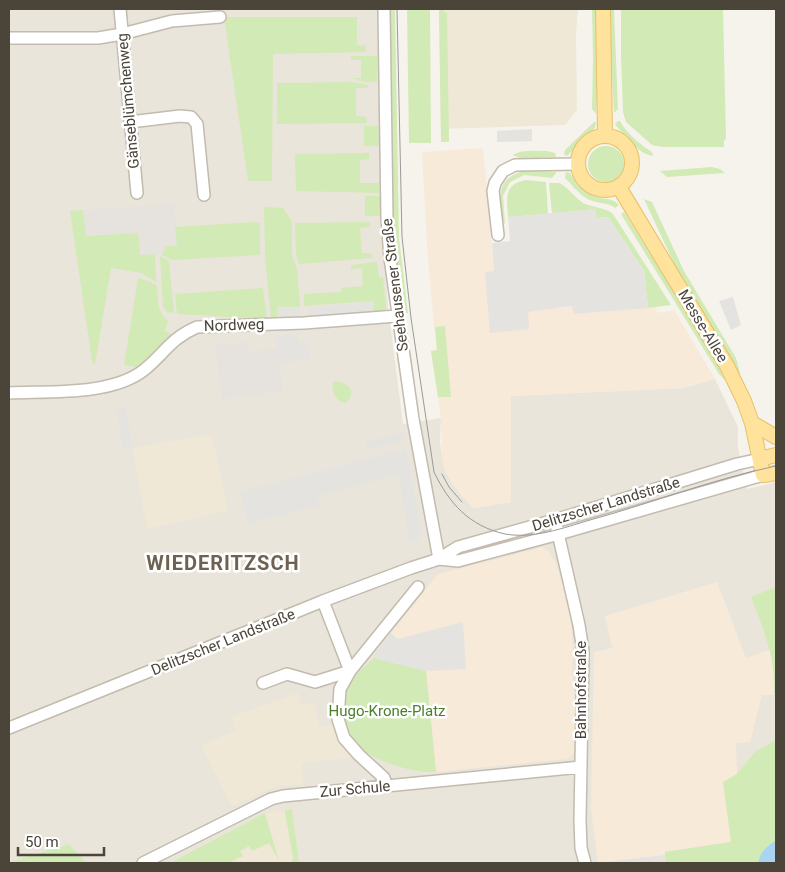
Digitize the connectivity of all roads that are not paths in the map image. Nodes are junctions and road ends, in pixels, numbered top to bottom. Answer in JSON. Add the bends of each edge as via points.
{"nodes":[{"id":1,"x":120,"y":9,"type":"edge"},
{"id":2,"x":384,"y":9,"type":"edge"},
{"id":3,"x":603,"y":9,"type":"edge"},
{"id":4,"x":220,"y":17,"type":"dead end"},
{"id":5,"x":122,"y":34,"type":"junction"},
{"id":6,"x":9,"y":38,"type":"edge"},
{"id":7,"x":130,"y":122,"type":"junction"},
{"id":8,"x":605,"y":135,"type":"junction"},
{"id":9,"x":578,"y":164,"type":"junction"},
{"id":10,"x":619,"y":187,"type":"junction"},
{"id":11,"x":137,"y":193,"type":"dead end"},
{"id":12,"x":204,"y":195,"type":"dead end"},
{"id":13,"x":498,"y":235,"type":"dead end"},
{"id":14,"x":397,"y":316,"type":"junction"},
{"id":15,"x":9,"y":393,"type":"edge"},
{"id":16,"x":752,"y":424,"type":"junction"},
{"id":17,"x":776,"y":437,"type":"edge"},
{"id":18,"x":776,"y":455,"type":"edge"},
{"id":19,"x":760,"y":459,"type":"junction"},
{"id":20,"x":770,"y":474,"type":"edge"},
{"id":21,"x":556,"y":520,"type":"junction"},
{"id":22,"x":559,"y":534,"type":"junction"},
{"id":23,"x":439,"y":559,"type":"junction"},
{"id":24,"x":418,"y":587,"type":"dead end"},
{"id":25,"x":323,"y":601,"type":"junction"},
{"id":26,"x":350,"y":671,"type":"junction"},
{"id":27,"x":263,"y":683,"type":"dead end"},
{"id":28,"x":9,"y":728,"type":"edge"},
{"id":29,"x":581,"y":767,"type":"junction"},
{"id":30,"x":387,"y":787,"type":"junction"},
{"id":31,"x":143,"y":863,"type":"edge"},
{"id":32,"x":585,"y":863,"type":"edge"}],
"edges":[{"from":1,"to":5,"type":"street","name":"Gänseblümchenweg"},
{"from":2,"to":14,"type":"street","name":"Seehausener Straße","via":[[387,218]]},
{"from":3,"to":8,"type":"main road"},
{"from":4,"to":5,"type":"street","via":[[172,21]]},
{"from":5,"to":6,"type":"street","via":[[98,38]]},
{"from":5,"to":7,"type":"street","name":"Gänseblümchenweg"},
{"from":7,"to":11,"type":"street","name":"Gänseblümchenweg"},
{"from":7,"to":12,"type":"street","via":[[190,117],[197,124]]},
{"from":8,"to":9,"type":"main road","via":[[585,144]]},
{"from":8,"to":10,"type":"main road","via":[[622,141],[632,157],[629,177]]},
{"from":9,"to":10,"type":"main road","via":[[582,178],[592,187],[606,190]]},
{"from":9,"to":13,"type":"street","via":[[515,165],[503,171],[493,191]]},
{"from":10,"to":16,"type":"main road","name":"Messe-Allee","via":[[727,366]]},
{"from":14,"to":15,"type":"street","name":"Nordweg","via":[[196,326],[183,332],[136,375],[92,390]]},
{"from":14,"to":23,"type":"street","name":"Seehausener Straße"},
{"from":16,"to":17,"type":"main road"},
{"from":16,"to":19,"type":"main road","name":"Messe-Allee"},
{"from":18,"to":19,"type":"main road","name":"Delitzscher Landstraße"},
{"from":19,"to":20,"type":"main road","name":"Messe-Allee"},
{"from":19,"to":21,"type":"street","name":"Delitzscher Landstraße"},
{"from":20,"to":22,"type":"street","name":"Delitzscher Landstraße"},
{"from":21,"to":22,"type":"street","name":"Bahnhofstraße"},
{"from":21,"to":23,"type":"street","name":"Delitzscher Landstraße","via":[[458,547]]},
{"from":22,"to":23,"type":"street","name":"Delitzscher Landstraße","via":[[458,561]]},
{"from":22,"to":29,"type":"street","name":"Bahnhofstraße","via":[[583,651]]},
{"from":23,"to":25,"type":"street","name":"Delitzscher Landstraße"},
{"from":24,"to":26,"type":"street"},
{"from":25,"to":26,"type":"street"},
{"from":25,"to":28,"type":"street","name":"Delitzscher Landstraße"},
{"from":26,"to":27,"type":"street","via":[[315,682],[287,674]]},
{"from":26,"to":30,"type":"street","via":[[340,689],[338,719],[344,738],[384,778]]},
{"from":29,"to":30,"type":"street","name":"Zur Schule"},
{"from":29,"to":32,"type":"street","name":"Bahnhofstraße","via":[[581,848]]},
{"from":30,"to":31,"type":"street","name":"Zur Schule","via":[[271,799]]}]}
